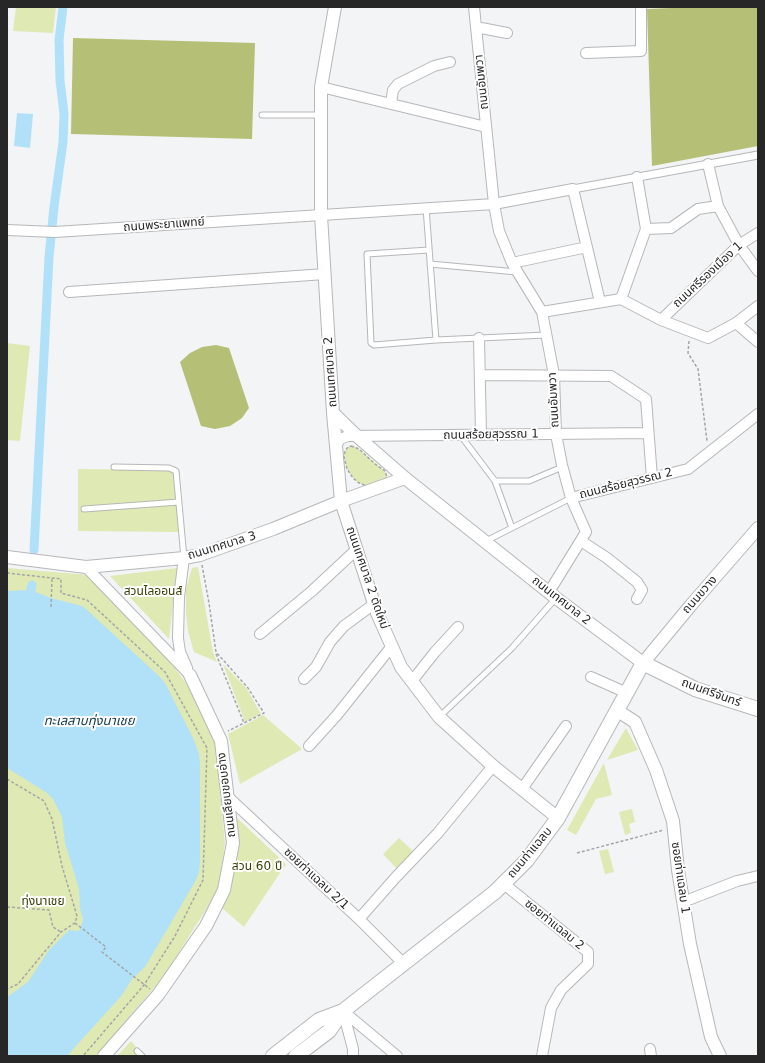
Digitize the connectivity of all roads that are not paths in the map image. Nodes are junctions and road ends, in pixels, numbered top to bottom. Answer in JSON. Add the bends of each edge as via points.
{"nodes":[{"id":1,"x":334,"y":7,"type":"edge"},
{"id":2,"x":474,"y":7,"type":"edge"},
{"id":3,"x":641,"y":7,"type":"edge"},
{"id":4,"x":476,"y":26,"type":"junction"},
{"id":5,"x":507,"y":33,"type":"dead end"},
{"id":6,"x":586,"y":53,"type":"dead end"},
{"id":7,"x":450,"y":62,"type":"dead end"},
{"id":8,"x":321,"y":87,"type":"junction"},
{"id":9,"x":391,"y":104,"type":"junction"},
{"id":10,"x":262,"y":115,"type":"dead end"},
{"id":11,"x":321,"y":115,"type":"junction"},
{"id":12,"x":486,"y":127,"type":"junction"},
{"id":13,"x":758,"y":155,"type":"edge"},
{"id":14,"x":708,"y":164,"type":"junction"},
{"id":15,"x":637,"y":177,"type":"junction"},
{"id":16,"x":573,"y":189,"type":"junction"},
{"id":17,"x":494,"y":204,"type":"junction"},
{"id":18,"x":718,"y":206,"type":"junction"},
{"id":19,"x":426,"y":208,"type":"junction"},
{"id":20,"x":321,"y":215,"type":"junction"},
{"id":21,"x":646,"y":229,"type":"junction"},
{"id":22,"x":7,"y":230,"type":"edge"},
{"id":23,"x":758,"y":233,"type":"edge"},
{"id":24,"x":739,"y":244,"type":"junction"},
{"id":25,"x":586,"y":247,"type":"junction"},
{"id":26,"x":429,"y":250,"type":"junction"},
{"id":27,"x":512,"y":263,"type":"junction"},
{"id":28,"x":430,"y":264,"type":"junction"},
{"id":29,"x":758,"y":271,"type":"edge"},
{"id":30,"x":517,"y":272,"type":"junction"},
{"id":31,"x":325,"y":274,"type":"junction"},
{"id":32,"x":69,"y":292,"type":"dead end"},
{"id":33,"x":621,"y":299,"type":"junction"},
{"id":34,"x":600,"y":302,"type":"junction"},
{"id":35,"x":758,"y":306,"type":"edge"},
{"id":36,"x":542,"y":312,"type":"junction"},
{"id":37,"x":661,"y":320,"type":"junction"},
{"id":38,"x":736,"y":323,"type":"junction"},
{"id":39,"x":546,"y":335,"type":"junction"},
{"id":40,"x":479,"y":338,"type":"junction"},
{"id":41,"x":436,"y":340,"type":"junction"},
{"id":42,"x":758,"y":342,"type":"edge"},
{"id":43,"x":480,"y":376,"type":"junction"},
{"id":44,"x":554,"y":376,"type":"junction"},
{"id":45,"x":333,"y":413,"type":"junction"},
{"id":46,"x":758,"y":414,"type":"edge"},
{"id":47,"x":648,"y":433,"type":"junction"},
{"id":48,"x":556,"y":434,"type":"junction"},
{"id":49,"x":481,"y":435,"type":"junction"},
{"id":50,"x":461,"y":436,"type":"junction"},
{"id":51,"x":358,"y":437,"type":"junction"},
{"id":52,"x":336,"y":446,"type":"junction"},
{"id":53,"x":389,"y":464,"type":"junction"},
{"id":54,"x":562,"y":465,"type":"junction"},
{"id":55,"x":114,"y":467,"type":"dead end"},
{"id":56,"x":340,"y":478,"type":"junction"},
{"id":57,"x":405,"y":478,"type":"junction"},
{"id":58,"x":652,"y":478,"type":"junction"},
{"id":59,"x":495,"y":481,"type":"junction"},
{"id":60,"x":386,"y":485,"type":"junction"},
{"id":61,"x":368,"y":492,"type":"junction"},
{"id":62,"x":571,"y":498,"type":"junction"},
{"id":63,"x":341,"y":501,"type":"junction"},
{"id":64,"x":179,"y":502,"type":"junction"},
{"id":65,"x":84,"y":510,"type":"dead end"},
{"id":66,"x":512,"y":528,"type":"junction"},
{"id":67,"x":758,"y":528,"type":"edge"},
{"id":68,"x":581,"y":541,"type":"junction"},
{"id":69,"x":486,"y":542,"type":"junction"},
{"id":70,"x":356,"y":550,"type":"junction"},
{"id":71,"x":7,"y":557,"type":"edge"},
{"id":72,"x":184,"y":558,"type":"junction"},
{"id":73,"x":86,"y":567,"type":"junction"},
{"id":74,"x":552,"y":595,"type":"junction"},
{"id":75,"x":637,"y":599,"type":"dead end"},
{"id":76,"x":374,"y":604,"type":"junction"},
{"id":77,"x":458,"y":628,"type":"dead end"},
{"id":78,"x":260,"y":634,"type":"dead end"},
{"id":79,"x":392,"y":646,"type":"junction"},
{"id":80,"x":643,"y":663,"type":"junction"},
{"id":81,"x":190,"y":675,"type":"junction"},
{"id":82,"x":591,"y":677,"type":"dead end"},
{"id":83,"x":304,"y":678,"type":"dead end"},
{"id":84,"x":412,"y":681,"type":"junction"},
{"id":85,"x":626,"y":694,"type":"junction"},
{"id":86,"x":758,"y":709,"type":"edge"},
{"id":87,"x":618,"y":711,"type":"junction"},
{"id":88,"x":440,"y":717,"type":"junction"},
{"id":89,"x":566,"y":726,"type":"dead end"},
{"id":90,"x":309,"y":746,"type":"dead end"},
{"id":91,"x":493,"y":766,"type":"junction"},
{"id":92,"x":522,"y":789,"type":"junction"},
{"id":93,"x":228,"y":797,"type":"junction"},
{"id":94,"x":558,"y":818,"type":"junction"},
{"id":95,"x":758,"y":876,"type":"edge"},
{"id":96,"x":504,"y":884,"type":"junction"},
{"id":97,"x":683,"y":902,"type":"junction"},
{"id":98,"x":359,"y":919,"type":"junction"},
{"id":99,"x":403,"y":963,"type":"junction"},
{"id":100,"x":343,"y":1011,"type":"junction"},
{"id":101,"x":137,"y":1051,"type":"dead end"},
{"id":102,"x":104,"y":1056,"type":"edge"},
{"id":103,"x":142,"y":1056,"type":"edge"},
{"id":104,"x":272,"y":1056,"type":"edge"},
{"id":105,"x":296,"y":1056,"type":"edge"},
{"id":106,"x":353,"y":1056,"type":"edge"},
{"id":107,"x":397,"y":1056,"type":"edge"},
{"id":108,"x":542,"y":1056,"type":"edge"},
{"id":109,"x":720,"y":1056,"type":"edge"}],
"edges":[{"from":1,"to":8,"type":"street","name":"ถนนเทศบาล 2"},
{"from":2,"to":4,"type":"street","name":"ถนนอัมพวา"},
{"from":3,"to":6,"type":"street","via":[[641,51]]},
{"from":4,"to":5,"type":"street"},
{"from":4,"to":12,"type":"street","name":"ถนนอัมพวา"},
{"from":7,"to":9,"type":"street","via":[[434,66],[398,84],[393,90]]},
{"from":8,"to":9,"type":"street"},
{"from":8,"to":11,"type":"street","name":"ถนนเทศบาล 2"},
{"from":9,"to":12,"type":"street"},
{"from":10,"to":11,"type":"lane"},
{"from":11,"to":20,"type":"street","name":"ถนนเทศบาล 2"},
{"from":12,"to":17,"type":"street","name":"ถนนอัมพวา"},
{"from":13,"to":14,"type":"street"},
{"from":14,"to":15,"type":"street"},
{"from":14,"to":18,"type":"street"},
{"from":15,"to":16,"type":"street"},
{"from":15,"to":21,"type":"street"},
{"from":16,"to":17,"type":"street"},
{"from":16,"to":25,"type":"street"},
{"from":17,"to":19,"type":"street"},
{"from":17,"to":27,"type":"street","name":"ถนนอัมพวา","via":[[499,232]]},
{"from":18,"to":21,"type":"street","via":[[698,209],[671,228]]},
{"from":18,"to":24,"type":"street"},
{"from":19,"to":20,"type":"street"},
{"from":19,"to":26,"type":"lane"},
{"from":20,"to":22,"type":"street","name":"ถนนพระยาแพทย์","via":[[51,232]]},
{"from":20,"to":31,"type":"street","name":"ถนนเทศบาล 2"},
{"from":21,"to":33,"type":"street"},
{"from":23,"to":24,"type":"street","name":"ถนนศรีรองเมือง 1"},
{"from":24,"to":29,"type":"street"},
{"from":24,"to":37,"type":"street","name":"ถนนศรีรองเมือง 1"},
{"from":25,"to":27,"type":"street"},
{"from":25,"to":34,"type":"street"},
{"from":26,"to":28,"type":"lane"},
{"from":26,"to":41,"type":"lane","via":[[367,254],[371,343]]},
{"from":27,"to":30,"type":"street","name":"ถนนอัมพวา"},
{"from":28,"to":30,"type":"lane"},
{"from":28,"to":41,"type":"lane"},
{"from":30,"to":36,"type":"street","name":"ถนนอัมพวา"},
{"from":31,"to":32,"type":"street"},
{"from":31,"to":45,"type":"street","name":"ถนนเทศบาล 2"},
{"from":33,"to":34,"type":"street"},
{"from":33,"to":37,"type":"street"},
{"from":34,"to":36,"type":"street"},
{"from":35,"to":38,"type":"street"},
{"from":36,"to":39,"type":"street","name":"ถนนอัมพวา"},
{"from":37,"to":38,"type":"street","via":[[708,338]]},
{"from":38,"to":42,"type":"street"},
{"from":39,"to":40,"type":"lane"},
{"from":39,"to":44,"type":"street","name":"ถนนอัมพวา"},
{"from":40,"to":41,"type":"lane"},
{"from":40,"to":43,"type":"street"},
{"from":43,"to":44,"type":"street"},
{"from":43,"to":49,"type":"street"},
{"from":44,"to":47,"type":"street","via":[[611,376],[646,399]]},
{"from":44,"to":48,"type":"street","name":"ถนนอัมพวา"},
{"from":45,"to":51,"type":"street","name":"ถนนเทศบาล 2"},
{"from":45,"to":52,"type":"street","name":"ถนนเทศบาล 2 ตัดใหม่"},
{"from":46,"to":58,"type":"street","name":"ถนนสร้อยสุวรรณ 2","via":[[688,469]]},
{"from":47,"to":48,"type":"street","name":"ถนนสร้อยสุวรรณ 1"},
{"from":47,"to":58,"type":"street"},
{"from":48,"to":49,"type":"street","name":"ถนนสร้อยสุวรรณ 1"},
{"from":48,"to":54,"type":"street","name":"ถนนอัมพวา"},
{"from":49,"to":50,"type":"street","name":"ถนนสร้อยสุวรรณ 1"},
{"from":50,"to":51,"type":"street","name":"ถนนสร้อยสุวรรณ 1"},
{"from":50,"to":59,"type":"lane"},
{"from":51,"to":52,"type":"street","name":"ถนนสร้อยสุวรรณ 1","via":[[344,437]]},
{"from":51,"to":53,"type":"street","name":"ถนนเทศบาล 2"},
{"from":52,"to":56,"type":"street","name":"ถนนเทศบาล 2 ตัดใหม่"},
{"from":53,"to":57,"type":"street","name":"ถนนเทศบาล 2"},
{"from":53,"to":60,"type":"street","via":[[392,475]]},
{"from":54,"to":59,"type":"lane","via":[[530,481]]},
{"from":54,"to":62,"type":"street","name":"ถนนอัมพวา"},
{"from":55,"to":64,"type":"lane","via":[[172,468],[176,471]]},
{"from":56,"to":61,"type":"street","via":[[349,489]]},
{"from":56,"to":63,"type":"street","name":"ถนนเทศบาล 2 ตัดใหม่"},
{"from":57,"to":60,"type":"street","name":"ถนนเทศบาล 3"},
{"from":57,"to":69,"type":"street","name":"ถนนเทศบาล 2"},
{"from":58,"to":62,"type":"street","name":"ถนนสร้อยสุวรรณ 2"},
{"from":59,"to":66,"type":"lane"},
{"from":60,"to":61,"type":"street","name":"ถนนเทศบาล 3"},
{"from":61,"to":63,"type":"street","name":"ถนนเทศบาล 3"},
{"from":62,"to":66,"type":"lane","name":"ถนนสร้อยสุวรรณ 2"},
{"from":62,"to":68,"type":"street","name":"ถนนอัมพวา","via":[[586,532]]},
{"from":63,"to":70,"type":"street","name":"ถนนเทศบาล 2 ตัดใหม่"},
{"from":63,"to":72,"type":"street","name":"ถนนเทศบาล 3","via":[[273,529],[200,555]]},
{"from":64,"to":65,"type":"lane"},
{"from":64,"to":72,"type":"lane"},
{"from":66,"to":69,"type":"lane","name":"ถนนสร้อยสุวรรณ 2"},
{"from":67,"to":80,"type":"street","name":"ถนนขวาง"},
{"from":68,"to":74,"type":"street","name":"ถนนอัมพวา"},
{"from":68,"to":75,"type":"street","via":[[636,582],[642,590]]},
{"from":69,"to":74,"type":"street","name":"ถนนเทศบาล 2"},
{"from":70,"to":76,"type":"street","name":"ถนนเทศบาล 2 ตัดใหม่"},
{"from":70,"to":78,"type":"street"},
{"from":71,"to":73,"type":"street","name":"ถนนเทศบาล 3"},
{"from":72,"to":73,"type":"street","name":"ถนนเทศบาล 3"},
{"from":72,"to":81,"type":"street","via":[[179,597],[178,638],[180,652]]},
{"from":73,"to":81,"type":"street","name":"ถนนเลียบขอบอ่าง"},
{"from":74,"to":80,"type":"street","name":"ถนนเทศบาล 2"},
{"from":74,"to":88,"type":"lane","via":[[512,648]]},
{"from":76,"to":79,"type":"street","name":"ถนนเทศบาล 2 ตัดใหม่"},
{"from":76,"to":83,"type":"street","via":[[344,626],[330,642],[316,667]]},
{"from":77,"to":84,"type":"street"},
{"from":79,"to":84,"type":"street","name":"ถนนเทศบาล 2 ตัดใหม่","via":[[401,667]]},
{"from":79,"to":90,"type":"street"},
{"from":80,"to":85,"type":"main road","name":"ถนนท่าแฉลบ"},
{"from":80,"to":86,"type":"main road","name":"ถนนศรีจันทร์","via":[[695,689]]},
{"from":81,"to":93,"type":"street","name":"ถนนเลียบขอบอ่าง","via":[[221,741]]},
{"from":82,"to":85,"type":"street"},
{"from":84,"to":88,"type":"street","name":"ถนนเทศบาล 2 ตัดใหม่"},
{"from":85,"to":87,"type":"main road","name":"ถนนท่าแฉลบ"},
{"from":87,"to":94,"type":"main road","name":"ถนนท่าแฉลบ"},
{"from":87,"to":97,"type":"street","name":"ซอยท่าแฉลบ 1","via":[[635,722],[656,770],[673,822]]},
{"from":88,"to":91,"type":"street","name":"ถนนเทศบาล 2 ตัดใหม่"},
{"from":89,"to":92,"type":"street"},
{"from":91,"to":92,"type":"street","name":"ถนนเทศบาล 2 ตัดใหม่"},
{"from":91,"to":98,"type":"street","via":[[437,834]]},
{"from":92,"to":94,"type":"street","name":"ถนนเทศบาล 2 ตัดใหม่"},
{"from":93,"to":98,"type":"street","name":"ซอยท่าแฉลบ 2/1"},
{"from":93,"to":102,"type":"street","name":"ถนนเลียบขอบอ่าง","via":[[233,843],[224,890],[206,926],[158,995]]},
{"from":94,"to":96,"type":"main road","name":"ถนนท่าแฉลบ","via":[[527,860]]},
{"from":95,"to":97,"type":"street","via":[[737,881]]},
{"from":96,"to":99,"type":"main road","name":"ถนนท่าแฉลบ"},
{"from":96,"to":108,"type":"street","name":"ซอยท่าแฉลบ 2","via":[[588,952],[588,964],[561,990],[551,1008]]},
{"from":97,"to":109,"type":"street","name":"ซอยท่าแฉลบ 1","via":[[711,1037]]},
{"from":98,"to":99,"type":"street","name":"ซอยท่าแฉลบ 2/1"},
{"from":99,"to":100,"type":"main road","name":"ถนนท่าแฉลบ"},
{"from":100,"to":104,"type":"main road","name":"ถนนท่าแฉลบ","via":[[319,1020]]},
{"from":100,"to":105,"type":"main road","name":"ถนนท่าแฉลบ","via":[[329,1031]]},
{"from":100,"to":106,"type":"street"},
{"from":100,"to":107,"type":"street"},
{"from":101,"to":103,"type":"lane"}]}
